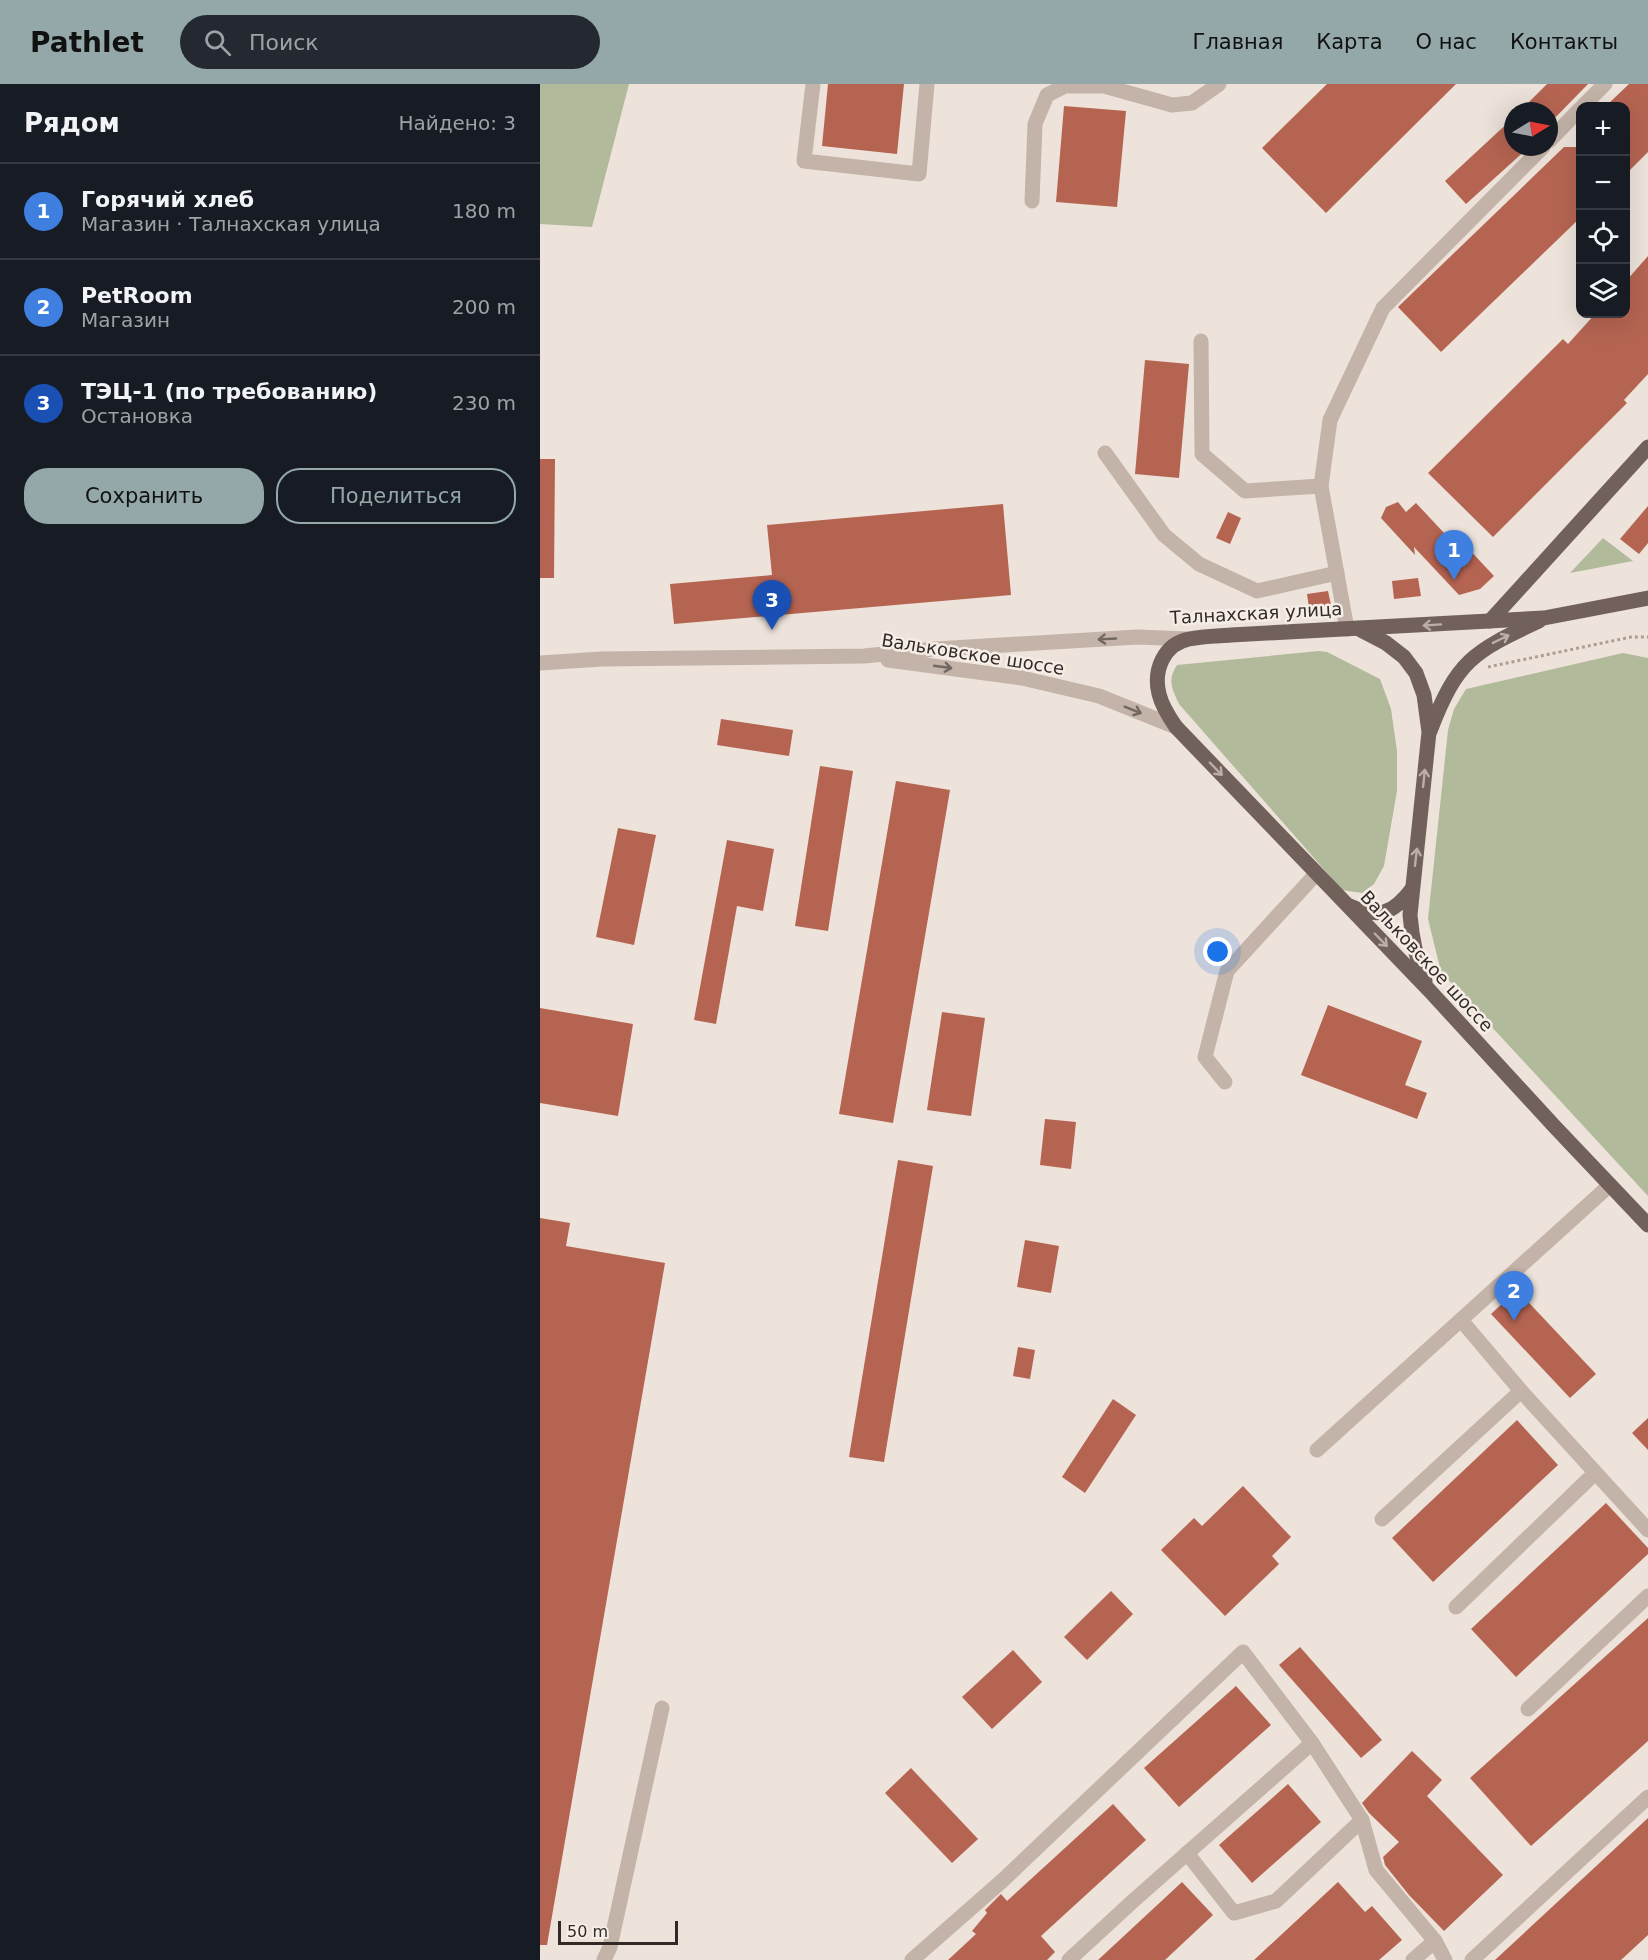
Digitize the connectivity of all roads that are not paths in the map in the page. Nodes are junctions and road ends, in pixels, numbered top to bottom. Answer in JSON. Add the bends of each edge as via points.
{"nodes":[{"id":1,"x":813,"y":84,"type":"edge"},
{"id":2,"x":927,"y":84,"type":"edge"},
{"id":3,"x":1219,"y":84,"type":"edge"},
{"id":4,"x":1605,"y":84,"type":"edge"},
{"id":5,"x":1588,"y":102,"type":"edge"},
{"id":6,"x":1576,"y":114,"type":"edge"},
{"id":7,"x":1558,"y":132,"type":"edge"},
{"id":8,"x":1534,"y":156,"type":"edge"},
{"id":9,"x":1032,"y":201,"type":"dead end"},
{"id":10,"x":1201,"y":341,"type":"dead end"},
{"id":11,"x":1648,"y":447,"type":"edge"},
{"id":12,"x":1105,"y":453,"type":"dead end"},
{"id":13,"x":1320,"y":486,"type":"junction"},
{"id":14,"x":1337,"y":573,"type":"junction"},
{"id":15,"x":1648,"y":598,"type":"edge"},
{"id":16,"x":1544,"y":618,"type":"junction"},
{"id":17,"x":1490,"y":621,"type":"junction"},
{"id":18,"x":1353,"y":629,"type":"junction"},
{"id":19,"x":1187,"y":639,"type":"junction"},
{"id":20,"x":864,"y":656,"type":"junction"},
{"id":21,"x":542,"y":663,"type":"edge"},
{"id":22,"x":1176,"y":727,"type":"junction"},
{"id":23,"x":1429,"y":732,"type":"junction"},
{"id":24,"x":1316,"y":874,"type":"junction"},
{"id":25,"x":1412,"y":889,"type":"junction"},
{"id":26,"x":1347,"y":905,"type":"junction"},
{"id":27,"x":1429,"y":990,"type":"junction"},
{"id":28,"x":1225,"y":1082,"type":"dead end"},
{"id":29,"x":1610,"y":1185,"type":"junction"},
{"id":30,"x":1648,"y":1225,"type":"edge"},
{"id":31,"x":1461,"y":1320,"type":"junction"},
{"id":32,"x":1521,"y":1391,"type":"junction"},
{"id":33,"x":1317,"y":1450,"type":"dead end"},
{"id":34,"x":1595,"y":1473,"type":"junction"},
{"id":35,"x":1382,"y":1519,"type":"dead end"},
{"id":36,"x":1648,"y":1530,"type":"edge"},
{"id":37,"x":1648,"y":1596,"type":"edge"},
{"id":38,"x":1456,"y":1607,"type":"dead end"},
{"id":39,"x":662,"y":1708,"type":"dead end"},
{"id":40,"x":1528,"y":1709,"type":"dead end"},
{"id":41,"x":1312,"y":1743,"type":"junction"},
{"id":42,"x":1648,"y":1797,"type":"edge"},
{"id":43,"x":1362,"y":1820,"type":"junction"},
{"id":44,"x":1187,"y":1853,"type":"junction"},
{"id":45,"x":1435,"y":1941,"type":"junction"},
{"id":46,"x":604,"y":1960,"type":"edge"},
{"id":47,"x":912,"y":1960,"type":"edge"},
{"id":48,"x":1069,"y":1960,"type":"edge"},
{"id":49,"x":1413,"y":1960,"type":"edge"},
{"id":50,"x":1445,"y":1960,"type":"edge"},
{"id":51,"x":1472,"y":1960,"type":"edge"}],
"edges":[{"from":1,"to":2,"type":"street","via":[[804,161],[920,174]]},
{"from":3,"to":9,"type":"street","via":[[1192,103],[1172,105],[1104,86],[1065,86],[1047,95],[1035,124]]},
{"from":4,"to":5,"type":"street"},
{"from":6,"to":7,"type":"street"},
{"from":8,"to":13,"type":"street","via":[[1383,308],[1330,420]]},
{"from":10,"to":13,"type":"street","via":[[1202,454],[1245,491]]},
{"from":11,"to":17,"type":"main road"},
{"from":12,"to":14,"type":"street","via":[[1164,535],[1199,564],[1257,591]]},
{"from":13,"to":14,"type":"street"},
{"from":14,"to":18,"type":"street"},
{"from":15,"to":16,"type":"main road","name":"Талнахская улица"},
{"from":16,"to":17,"type":"main road","name":"Талнахская улица"},
{"from":23,"to":16,"type":"main road","one_way":true,"via":[[1454,677],[1469,660],[1490,644]]},
{"from":17,"to":18,"type":"main road","name":"Талнахская улица","one_way":true},
{"from":18,"to":19,"type":"main road","name":"Талнахская улица"},
{"from":18,"to":23,"type":"main road","via":[[1386,643],[1416,673],[1424,695]]},
{"from":19,"to":20,"type":"street","name":"Талнахская улица","one_way":true,"via":[[936,649]]},
{"from":19,"to":22,"type":"main road","name":"Вальковское шоссе","via":[[1163,655],[1157,680],[1162,702]]},
{"from":20,"to":21,"type":"street"},
{"from":20,"to":22,"type":"street","name":"Вальковское шоссе","one_way":true,"via":[[1022,678],[1099,696]]},
{"from":22,"to":24,"type":"main road","name":"Вальковское шоссе","one_way":true},
{"from":25,"to":23,"type":"main road","one_way":true},
{"from":24,"to":26,"type":"main road","name":"Вальковское шоссе"},
{"from":24,"to":28,"type":"street","via":[[1227,971],[1205,1057]]},
{"from":25,"to":26,"type":"main road","via":[[1395,908],[1385,912],[1360,911]]},
{"from":25,"to":27,"type":"main road","via":[[1412,939]]},
{"from":26,"to":27,"type":"main road","name":"Вальковское шоссе","one_way":true},
{"from":27,"to":29,"type":"main road","name":"Вальковское шоссе"},
{"from":29,"to":30,"type":"main road","name":"Вальковское шоссе"},
{"from":29,"to":31,"type":"street"},
{"from":31,"to":32,"type":"street"},
{"from":31,"to":33,"type":"street"},
{"from":32,"to":34,"type":"street"},
{"from":32,"to":35,"type":"street"},
{"from":34,"to":36,"type":"street"},
{"from":34,"to":38,"type":"street"},
{"from":37,"to":40,"type":"street"},
{"from":39,"to":46,"type":"street"},
{"from":41,"to":43,"type":"street"},
{"from":41,"to":44,"type":"street"},
{"from":41,"to":47,"type":"street","via":[[1243,1652],[1002,1881]]},
{"from":42,"to":51,"type":"street"},
{"from":43,"to":44,"type":"street","via":[[1276,1901],[1234,1912]]},
{"from":43,"to":45,"type":"street","via":[[1376,1870]]},
{"from":44,"to":48,"type":"street"},
{"from":45,"to":49,"type":"street"},
{"from":45,"to":50,"type":"street"}]}
